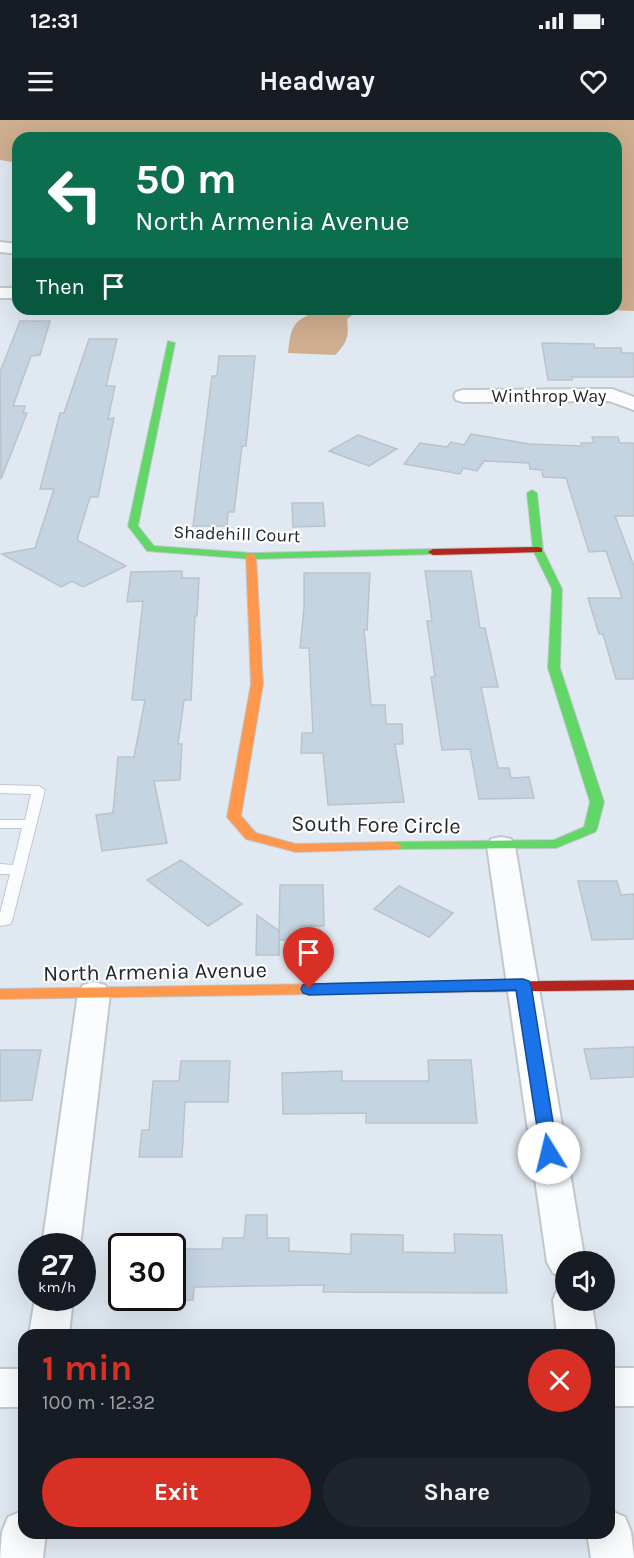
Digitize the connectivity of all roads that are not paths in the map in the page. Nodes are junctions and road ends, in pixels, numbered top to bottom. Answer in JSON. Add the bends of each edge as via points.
{"nodes":[{"id":1,"x":171,"y":343,"type":"dead end"},
{"id":2,"x":463,"y":396,"type":"dead end"},
{"id":3,"x":634,"y":404,"type":"edge"},
{"id":4,"x":532,"y":494,"type":"dead end"},
{"id":5,"x":538,"y":550,"type":"junction"},
{"id":6,"x":251,"y":556,"type":"junction"},
{"id":7,"x":0,"y":789,"type":"edge"},
{"id":8,"x":0,"y":824,"type":"edge"},
{"id":9,"x":31,"y":824,"type":"junction"},
{"id":10,"x":501,"y":846,"type":"junction"},
{"id":11,"x":0,"y":869,"type":"edge"},
{"id":12,"x":18,"y":870,"type":"junction"},
{"id":13,"x":0,"y":921,"type":"edge"},
{"id":14,"x":523,"y":985,"type":"junction"},
{"id":15,"x":634,"y":985,"type":"edge"},
{"id":16,"x":94,"y":993,"type":"junction"},
{"id":17,"x":0,"y":994,"type":"edge"},
{"id":18,"x":63,"y":1233,"type":"edge"},
{"id":19,"x":564,"y":1251,"type":"edge"},
{"id":20,"x":52,"y":1311,"type":"edge"},
{"id":21,"x":574,"y":1311,"type":"edge"},
{"id":22,"x":50,"y":1329,"type":"edge"},
{"id":23,"x":577,"y":1329,"type":"edge"},
{"id":24,"x":615,"y":1387,"type":"edge"},
{"id":25,"x":634,"y":1387,"type":"edge"},
{"id":26,"x":0,"y":1388,"type":"edge"},
{"id":27,"x":18,"y":1388,"type":"edge"},
{"id":28,"x":23,"y":1539,"type":"edge"},
{"id":29,"x":610,"y":1539,"type":"edge"},
{"id":30,"x":21,"y":1558,"type":"edge"},
{"id":31,"x":613,"y":1558,"type":"edge"}],
"edges":[{"from":1,"to":6,"type":"street","name":"Shadehill Court","via":[[133,526],[152,549]]},
{"from":2,"to":3,"type":"street","name":"Winthrop Way","via":[[612,395]]},
{"from":4,"to":5,"type":"street"},
{"from":5,"to":6,"type":"street","name":"Shadehill Court"},
{"from":5,"to":10,"type":"street","via":[[557,589],[554,668],[597,802],[590,829],[556,844]]},
{"from":6,"to":10,"type":"street","name":"South Fore Circle","via":[[256,684],[234,817],[251,836],[296,848]]},
{"from":7,"to":9,"type":"lane","via":[[39,790]]},
{"from":8,"to":9,"type":"lane"},
{"from":9,"to":12,"type":"lane"},
{"from":10,"to":14,"type":"street"},
{"from":11,"to":12,"type":"lane"},
{"from":12,"to":13,"type":"lane","via":[[5,921]]},
{"from":14,"to":15,"type":"street","name":"North Armenia Avenue"},
{"from":14,"to":16,"type":"street","name":"North Armenia Avenue"},
{"from":14,"to":19,"type":"street"},
{"from":16,"to":17,"type":"street","name":"North Armenia Avenue"},
{"from":16,"to":18,"type":"street"},
{"from":20,"to":22,"type":"street"},
{"from":21,"to":23,"type":"street"},
{"from":24,"to":25,"type":"street"},
{"from":26,"to":27,"type":"street"},
{"from":28,"to":30,"type":"street"},
{"from":29,"to":31,"type":"street"}]}
